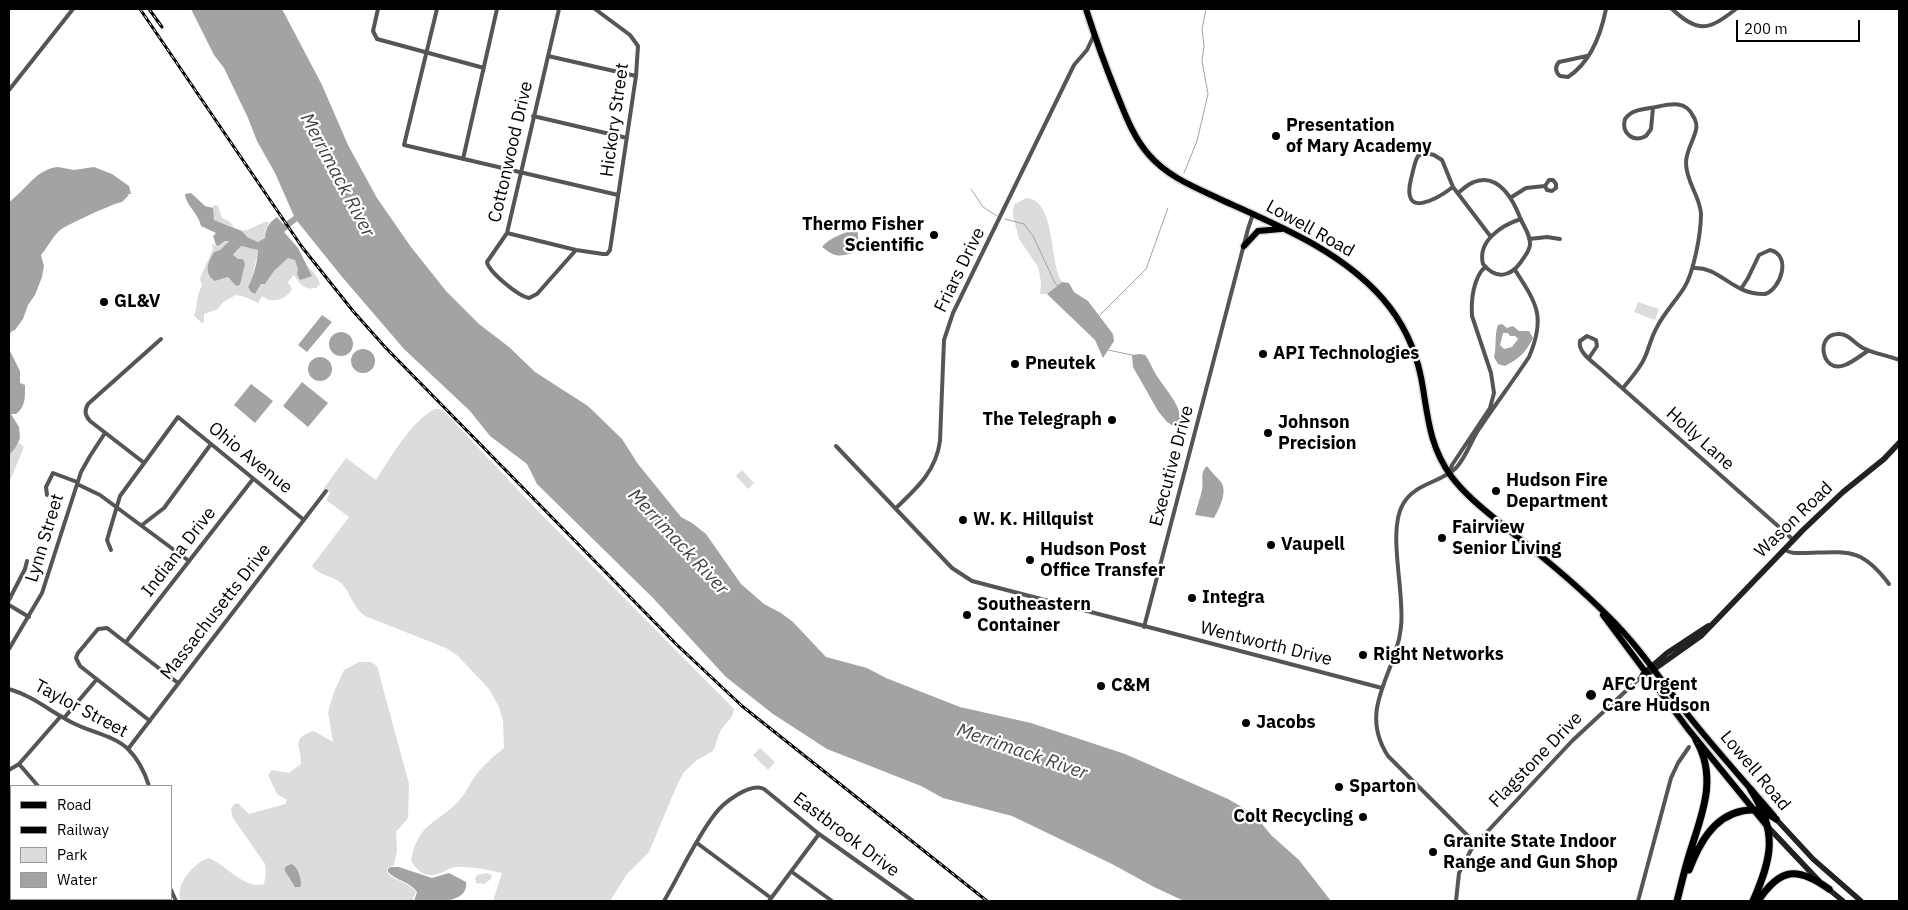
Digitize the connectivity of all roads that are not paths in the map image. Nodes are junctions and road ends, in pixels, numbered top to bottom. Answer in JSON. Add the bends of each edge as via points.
{"nodes":[{"id":1,"x":74,"y":9,"type":"edge"},
{"id":2,"x":378,"y":9,"type":"edge"},
{"id":3,"x":437,"y":9,"type":"edge"},
{"id":4,"x":497,"y":9,"type":"edge"},
{"id":5,"x":559,"y":9,"type":"edge"},
{"id":6,"x":595,"y":9,"type":"edge"},
{"id":7,"x":1086,"y":9,"type":"edge"},
{"id":8,"x":1606,"y":9,"type":"edge"},
{"id":9,"x":1672,"y":9,"type":"edge"},
{"id":10,"x":1736,"y":9,"type":"edge"},
{"id":11,"x":1094,"y":33,"type":"junction"},
{"id":12,"x":1087,"y":50,"type":"junction"},
{"id":13,"x":1099,"y":50,"type":"junction"},
{"id":14,"x":426,"y":53,"type":"junction"},
{"id":15,"x":548,"y":56,"type":"junction"},
{"id":16,"x":1587,"y":56,"type":"junction"},
{"id":17,"x":484,"y":68,"type":"junction"},
{"id":18,"x":636,"y":76,"type":"junction"},
{"id":19,"x":9,"y":90,"type":"edge"},
{"id":20,"x":1653,"y":108,"type":"junction"},
{"id":21,"x":533,"y":116,"type":"junction"},
{"id":22,"x":627,"y":138,"type":"junction"},
{"id":23,"x":463,"y":159,"type":"junction"},
{"id":24,"x":521,"y":172,"type":"junction"},
{"id":25,"x":1545,"y":186,"type":"dead end"},
{"id":26,"x":1453,"y":187,"type":"junction"},
{"id":27,"x":1458,"y":193,"type":"junction"},
{"id":28,"x":618,"y":195,"type":"junction"},
{"id":29,"x":1510,"y":198,"type":"junction"},
{"id":30,"x":1253,"y":214,"type":"junction"},
{"id":31,"x":1521,"y":218,"type":"junction"},
{"id":32,"x":1283,"y":229,"type":"junction"},
{"id":33,"x":507,"y":233,"type":"junction"},
{"id":34,"x":1491,"y":237,"type":"junction"},
{"id":35,"x":1529,"y":239,"type":"junction"},
{"id":36,"x":1560,"y":239,"type":"dead end"},
{"id":37,"x":1244,"y":246,"type":"junction"},
{"id":38,"x":576,"y":250,"type":"junction"},
{"id":39,"x":1485,"y":267,"type":"junction"},
{"id":40,"x":1692,"y":268,"type":"junction"},
{"id":41,"x":1515,"y":270,"type":"junction"},
{"id":42,"x":1741,"y":289,"type":"junction"},
{"id":43,"x":161,"y":339,"type":"dead end"},
{"id":44,"x":1868,"y":351,"type":"junction"},
{"id":45,"x":1589,"y":358,"type":"junction"},
{"id":46,"x":1899,"y":360,"type":"edge"},
{"id":47,"x":1623,"y":388,"type":"junction"},
{"id":48,"x":1494,"y":393,"type":"junction"},
{"id":49,"x":1502,"y":398,"type":"junction"},
{"id":50,"x":106,"y":433,"type":"junction"},
{"id":51,"x":1899,"y":443,"type":"edge"},
{"id":52,"x":211,"y":444,"type":"junction"},
{"id":53,"x":836,"y":446,"type":"dead end"},
{"id":54,"x":143,"y":462,"type":"junction"},
{"id":55,"x":1448,"y":473,"type":"junction"},
{"id":56,"x":254,"y":479,"type":"junction"},
{"id":57,"x":77,"y":483,"type":"junction"},
{"id":58,"x":326,"y":492,"type":"dead end"},
{"id":59,"x":47,"y":495,"type":"dead end"},
{"id":60,"x":117,"y":507,"type":"junction"},
{"id":61,"x":896,"y":508,"type":"junction"},
{"id":62,"x":304,"y":520,"type":"junction"},
{"id":63,"x":142,"y":526,"type":"junction"},
{"id":64,"x":1793,"y":540,"type":"junction"},
{"id":65,"x":1784,"y":549,"type":"junction"},
{"id":66,"x":111,"y":550,"type":"dead end"},
{"id":67,"x":27,"y":561,"type":"dead end"},
{"id":68,"x":189,"y":561,"type":"junction"},
{"id":69,"x":1889,"y":584,"type":"dead end"},
{"id":70,"x":9,"y":600,"type":"edge"},
{"id":71,"x":9,"y":605,"type":"edge"},
{"id":72,"x":1597,"y":605,"type":"junction"},
{"id":73,"x":29,"y":617,"type":"junction"},
{"id":74,"x":1144,"y":627,"type":"junction"},
{"id":75,"x":126,"y":642,"type":"junction"},
{"id":76,"x":9,"y":649,"type":"edge"},
{"id":77,"x":1652,"y":668,"type":"junction"},
{"id":78,"x":1644,"y":674,"type":"junction"},
{"id":79,"x":97,"y":679,"type":"junction"},
{"id":80,"x":178,"y":683,"type":"junction"},
{"id":81,"x":1382,"y":688,"type":"junction"},
{"id":82,"x":9,"y":689,"type":"edge"},
{"id":83,"x":63,"y":717,"type":"junction"},
{"id":84,"x":150,"y":720,"type":"junction"},
{"id":85,"x":1696,"y":740,"type":"junction"},
{"id":86,"x":1689,"y":748,"type":"dead end"},
{"id":87,"x":128,"y":749,"type":"junction"},
{"id":88,"x":18,"y":764,"type":"junction"},
{"id":89,"x":9,"y":770,"type":"edge"},
{"id":90,"x":37,"y":785,"type":"edge"},
{"id":91,"x":149,"y":785,"type":"edge"},
{"id":92,"x":1751,"y":790,"type":"junction"},
{"id":93,"x":1754,"y":810,"type":"junction"},
{"id":94,"x":1764,"y":811,"type":"junction"},
{"id":95,"x":1776,"y":819,"type":"junction"},
{"id":96,"x":1769,"y":828,"type":"junction"},
{"id":97,"x":820,"y":834,"type":"junction"},
{"id":98,"x":697,"y":843,"type":"junction"},
{"id":99,"x":1476,"y":844,"type":"junction"},
{"id":100,"x":792,"y":872,"type":"junction"},
{"id":101,"x":1829,"y":889,"type":"junction"},
{"id":102,"x":770,"y":900,"type":"edge"},
{"id":103,"x":664,"y":901,"type":"edge"},
{"id":104,"x":832,"y":901,"type":"edge"},
{"id":105,"x":913,"y":901,"type":"edge"},
{"id":106,"x":1456,"y":901,"type":"edge"},
{"id":107,"x":1638,"y":901,"type":"edge"},
{"id":108,"x":1678,"y":901,"type":"edge"},
{"id":109,"x":1753,"y":901,"type":"edge"},
{"id":110,"x":1758,"y":901,"type":"edge"},
{"id":111,"x":1843,"y":901,"type":"edge"},
{"id":112,"x":1861,"y":901,"type":"edge"}],
"edges":[{"from":1,"to":19,"type":"street"},
{"from":2,"to":14,"type":"street","via":[[374,35],[381,41]]},
{"from":3,"to":14,"type":"street"},
{"from":4,"to":17,"type":"street"},
{"from":5,"to":15,"type":"street","name":"Cottonwood Drive"},
{"from":6,"to":18,"type":"street","name":"Hickory Street","via":[[636,42]]},
{"from":7,"to":11,"type":"main road","name":"Lowell Road"},
{"from":8,"to":16,"type":"street","via":[[1599,37]]},
{"from":9,"to":10,"type":"street","via":[[1686,22],[1702,27],[1714,25]]},
{"from":11,"to":12,"type":"street","name":"Friars Drive"},
{"from":11,"to":13,"type":"main road","name":"Lowell Road"},
{"from":12,"to":13,"type":"street"},
{"from":12,"to":61,"type":"street","name":"Friars Drive","via":[[1074,65],[953,313],[944,340],[938,455],[924,480]]},
{"from":13,"to":30,"type":"main road","name":"Lowell Road","via":[[1131,128],[1150,156],[1182,181]]},
{"from":14,"to":17,"type":"street"},
{"from":14,"to":23,"type":"street","via":[[404,145]]},
{"from":15,"to":18,"type":"street"},
{"from":15,"to":21,"type":"street","name":"Cottonwood Drive"},
{"from":16,"to":16,"type":"street","via":[[1562,60],[1557,64],[1556,72],[1568,77]]},
{"from":17,"to":23,"type":"street"},
{"from":18,"to":22,"type":"street","name":"Hickory Street"},
{"from":20,"to":20,"type":"street","via":[[1628,115],[1624,126],[1629,136],[1639,139],[1648,135]]},
{"from":20,"to":40,"type":"street","via":[[1669,104],[1683,106],[1692,113],[1696,122],[1686,163],[1700,212]]},
{"from":21,"to":22,"type":"street"},
{"from":21,"to":24,"type":"street","name":"Cottonwood Drive"},
{"from":22,"to":28,"type":"street","name":"Hickory Street"},
{"from":23,"to":24,"type":"street"},
{"from":24,"to":28,"type":"street"},
{"from":24,"to":33,"type":"street","name":"Cottonwood Drive"},
{"from":25,"to":29,"type":"street","via":[[1526,188]]},
{"from":26,"to":26,"type":"street","via":[[1439,157],[1426,153],[1418,156],[1408,190],[1410,199],[1426,202]]},
{"from":26,"to":27,"type":"street"},
{"from":27,"to":29,"type":"street","via":[[1473,182],[1491,181],[1500,185]]},
{"from":27,"to":34,"type":"street"},
{"from":28,"to":38,"type":"street","name":"Hickory Street","via":[[607,254]]},
{"from":29,"to":31,"type":"street"},
{"from":30,"to":32,"type":"main road","name":"Lowell Road"},
{"from":30,"to":37,"type":"street","name":"Executive Drive"},
{"from":31,"to":34,"type":"street"},
{"from":31,"to":35,"type":"street"},
{"from":32,"to":37,"type":"main road","via":[[1258,231]]},
{"from":32,"to":55,"type":"main road","name":"Lowell Road","via":[[1329,252],[1352,269],[1397,317],[1414,352],[1430,436]]},
{"from":33,"to":38,"type":"street"},
{"from":33,"to":38,"type":"street","name":"Cottonwood Drive","via":[[488,257],[488,266],[524,297],[537,294]]},
{"from":34,"to":39,"type":"street","via":[[1482,252]]},
{"from":35,"to":36,"type":"street"},
{"from":35,"to":41,"type":"street","via":[[1529,248]]},
{"from":37,"to":74,"type":"street","name":"Executive Drive"},
{"from":39,"to":41,"type":"street","via":[[1503,275]]},
{"from":39,"to":48,"type":"street","via":[[1474,289],[1471,309]]},
{"from":40,"to":42,"type":"street","via":[[1712,271]]},
{"from":40,"to":47,"type":"street","via":[[1684,288],[1655,330],[1643,361]]},
{"from":41,"to":49,"type":"street","via":[[1536,305],[1537,327],[1529,357]]},
{"from":42,"to":42,"type":"street","via":[[1761,294],[1772,291],[1783,267],[1780,255],[1770,250],[1759,255]]},
{"from":43,"to":50,"type":"street","via":[[88,404],[85,412],[90,421]]},
{"from":44,"to":44,"type":"street","via":[[1848,336],[1838,334],[1827,340],[1823,355],[1832,365],[1840,366]]},
{"from":44,"to":46,"type":"street"},
{"from":45,"to":45,"type":"street","via":[[1579,346],[1587,336],[1593,337],[1597,346]]},
{"from":45,"to":47,"type":"street","name":"Holly Lane"},
{"from":47,"to":64,"type":"street","name":"Holly Lane"},
{"from":48,"to":49,"type":"street"},
{"from":48,"to":55,"type":"street","via":[[1490,408]]},
{"from":49,"to":55,"type":"street","via":[[1459,463]]},
{"from":50,"to":54,"type":"street"},
{"from":50,"to":57,"type":"street","name":"Lynn Street","via":[[85,464]]},
{"from":51,"to":64,"type":"street","name":"Wason Road"},
{"from":52,"to":54,"type":"street","name":"Ohio Avenue","via":[[178,417]]},
{"from":52,"to":56,"type":"street","name":"Ohio Avenue"},
{"from":52,"to":63,"type":"street","via":[[164,508]]},
{"from":53,"to":61,"type":"street"},
{"from":54,"to":60,"type":"street","via":[[120,496]]},
{"from":55,"to":72,"type":"main road","name":"Lowell Road","via":[[1475,502]]},
{"from":55,"to":81,"type":"street","via":[[1414,491],[1400,512],[1396,529],[1402,625]]},
{"from":56,"to":62,"type":"street","name":"Ohio Avenue"},
{"from":56,"to":68,"type":"street","name":"Indiana Drive"},
{"from":57,"to":59,"type":"street","via":[[53,473],[46,487]]},
{"from":57,"to":60,"type":"street"},
{"from":57,"to":73,"type":"street","name":"Lynn Street","via":[[46,584]]},
{"from":58,"to":62,"type":"street","name":"Massachusetts Drive"},
{"from":60,"to":63,"type":"street"},
{"from":60,"to":66,"type":"street","via":[[108,540]]},
{"from":61,"to":74,"type":"street","via":[[952,568],[968,579]]},
{"from":62,"to":80,"type":"street","name":"Massachusetts Drive"},
{"from":63,"to":68,"type":"street"},
{"from":64,"to":65,"type":"street","name":"Wason Road"},
{"from":65,"to":69,"type":"street","via":[[1792,553],[1842,552],[1856,555],[1876,567]]},
{"from":65,"to":77,"type":"street","name":"Wason Road","via":[[1698,639]]},
{"from":67,"to":70,"type":"street"},
{"from":68,"to":75,"type":"street","name":"Indiana Drive"},
{"from":71,"to":73,"type":"street"},
{"from":72,"to":77,"type":"main road","name":"Lowell Road"},
{"from":72,"to":78,"type":"main road","name":"Lowell Road"},
{"from":73,"to":76,"type":"street","name":"Lynn Street"},
{"from":74,"to":81,"type":"street","name":"Wentworth Drive"},
{"from":75,"to":79,"type":"street","via":[[103,627],[78,653],[76,658],[80,666]]},
{"from":75,"to":80,"type":"street"},
{"from":77,"to":78,"type":"street","name":"Wason Road"},
{"from":77,"to":92,"type":"main road","name":"Lowell Road"},
{"from":78,"to":85,"type":"main road","name":"Lowell Road"},
{"from":78,"to":99,"type":"street","name":"Flagstone Drive","via":[[1568,745]]},
{"from":79,"to":83,"type":"street"},
{"from":79,"to":84,"type":"street"},
{"from":80,"to":84,"type":"street","name":"Massachusetts Drive"},
{"from":81,"to":99,"type":"street","via":[[1375,721],[1383,748],[1394,763]]},
{"from":82,"to":83,"type":"street","name":"Taylor Street"},
{"from":83,"to":87,"type":"street","name":"Taylor Street"},
{"from":83,"to":88,"type":"street"},
{"from":84,"to":87,"type":"street","name":"Massachusetts Drive"},
{"from":85,"to":93,"type":"main road","name":"Lowell Road"},
{"from":85,"to":108,"type":"highway","via":[[1707,767],[1708,793]]},
{"from":86,"to":107,"type":"street","via":[[1670,778]]},
{"from":87,"to":91,"type":"street","name":"Taylor Street"},
{"from":88,"to":89,"type":"street"},
{"from":88,"to":90,"type":"street"},
{"from":92,"to":94,"type":"highway"},
{"from":92,"to":95,"type":"main road","name":"Lowell Road"},
{"from":93,"to":94,"type":"highway"},
{"from":93,"to":96,"type":"main road","name":"Lowell Road"},
{"from":93,"to":108,"type":"highway","via":[[1729,815],[1708,832],[1695,855]]},
{"from":94,"to":95,"type":"highway"},
{"from":94,"to":96,"type":"highway"},
{"from":95,"to":112,"type":"street","name":"Lowell Road","via":[[1822,868]]},
{"from":96,"to":101,"type":"street","name":"Lowell Road"},
{"from":96,"to":109,"type":"highway","via":[[1768,862]]},
{"from":97,"to":98,"type":"street","name":"Eastbrook Drive","via":[[764,789],[756,787],[748,789],[718,811]]},
{"from":97,"to":100,"type":"street"},
{"from":97,"to":105,"type":"street","name":"Eastbrook Drive"},
{"from":98,"to":102,"type":"street"},
{"from":98,"to":103,"type":"street"},
{"from":99,"to":106,"type":"street","name":"Flagstone Drive","via":[[1460,869]]},
{"from":100,"to":102,"type":"street"},
{"from":100,"to":104,"type":"street"},
{"from":101,"to":110,"type":"highway","via":[[1807,875],[1790,873],[1775,880]]},
{"from":101,"to":111,"type":"street","name":"Lowell Road"}]}
